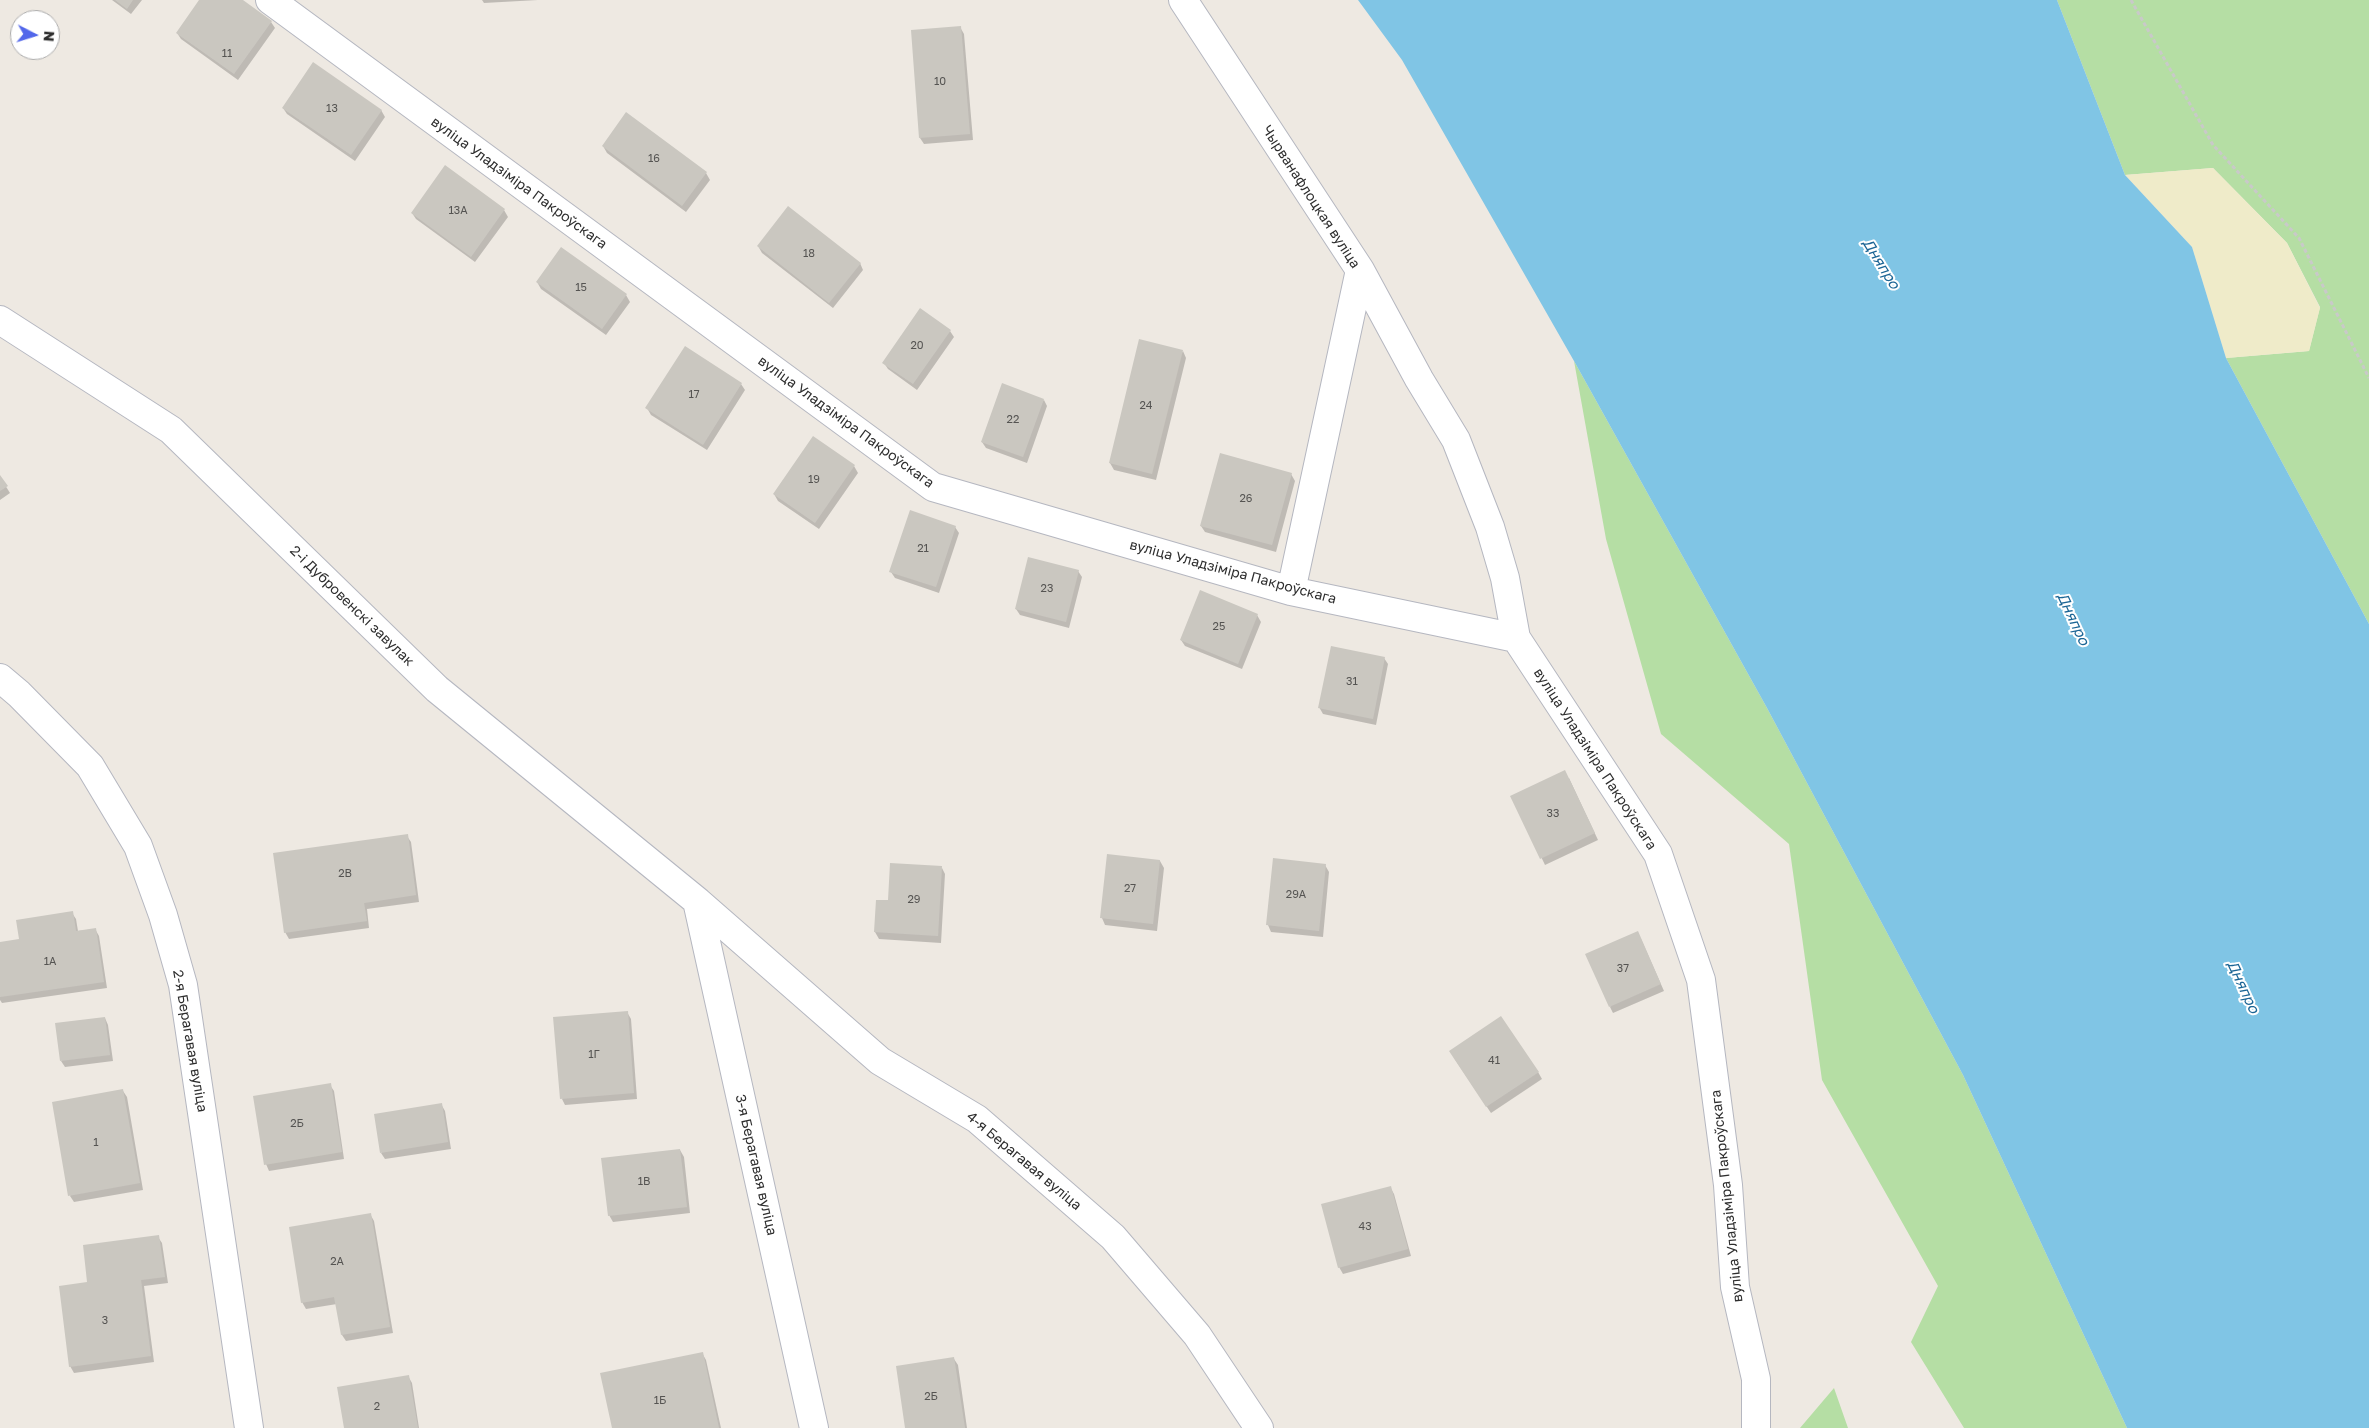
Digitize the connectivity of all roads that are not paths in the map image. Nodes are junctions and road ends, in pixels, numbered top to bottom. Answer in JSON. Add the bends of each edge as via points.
{"nodes":[{"id":1,"x":270,"y":0,"type":"edge"},
{"id":2,"x":1183,"y":0,"type":"edge"},
{"id":3,"x":1360,"y":270,"type":"junction"},
{"id":4,"x":0,"y":320,"type":"edge"},
{"id":5,"x":1291,"y":591,"type":"junction"},
{"id":6,"x":1516,"y":638,"type":"junction"},
{"id":7,"x":0,"y":678,"type":"edge"},
{"id":8,"x":697,"y":901,"type":"junction"},
{"id":9,"x":249,"y":1428,"type":"edge"},
{"id":10,"x":814,"y":1428,"type":"edge"},
{"id":11,"x":1259,"y":1428,"type":"edge"},
{"id":12,"x":1756,"y":1428,"type":"edge"}],
"edges":[{"from":1,"to":5,"type":"street","name":"вуліца Уладзіміра Пакроўскага","via":[[933,487]]},
{"from":2,"to":3,"type":"street","name":"Чырванафлоцкая вуліца"},
{"from":3,"to":5,"type":"street","name":"Чырванафлоцкая вуліца"},
{"from":3,"to":6,"type":"street","via":[[1456,440],[1490,526],[1505,578]]},
{"from":4,"to":8,"type":"street","name":"2-і Дубровенскі завулак","via":[[171,430],[437,689]]},
{"from":5,"to":6,"type":"street","name":"вуліца Уладзіміра Пакроўскага"},
{"from":6,"to":12,"type":"street","name":"вуліца Уладзіміра Пакроўскага","via":[[1658,854],[1701,980],[1728,1185],[1735,1287],[1756,1379]]},
{"from":7,"to":9,"type":"street","name":"2-я Берагавая вуліца","via":[[90,766],[138,846],[163,915],[183,985]]},
{"from":8,"to":10,"type":"street","name":"3-я Берагавая вуліца"},
{"from":8,"to":11,"type":"street","name":"4-я Берагавая вуліца","via":[[880,1061],[977,1119],[1113,1237],[1197,1335]]}]}
